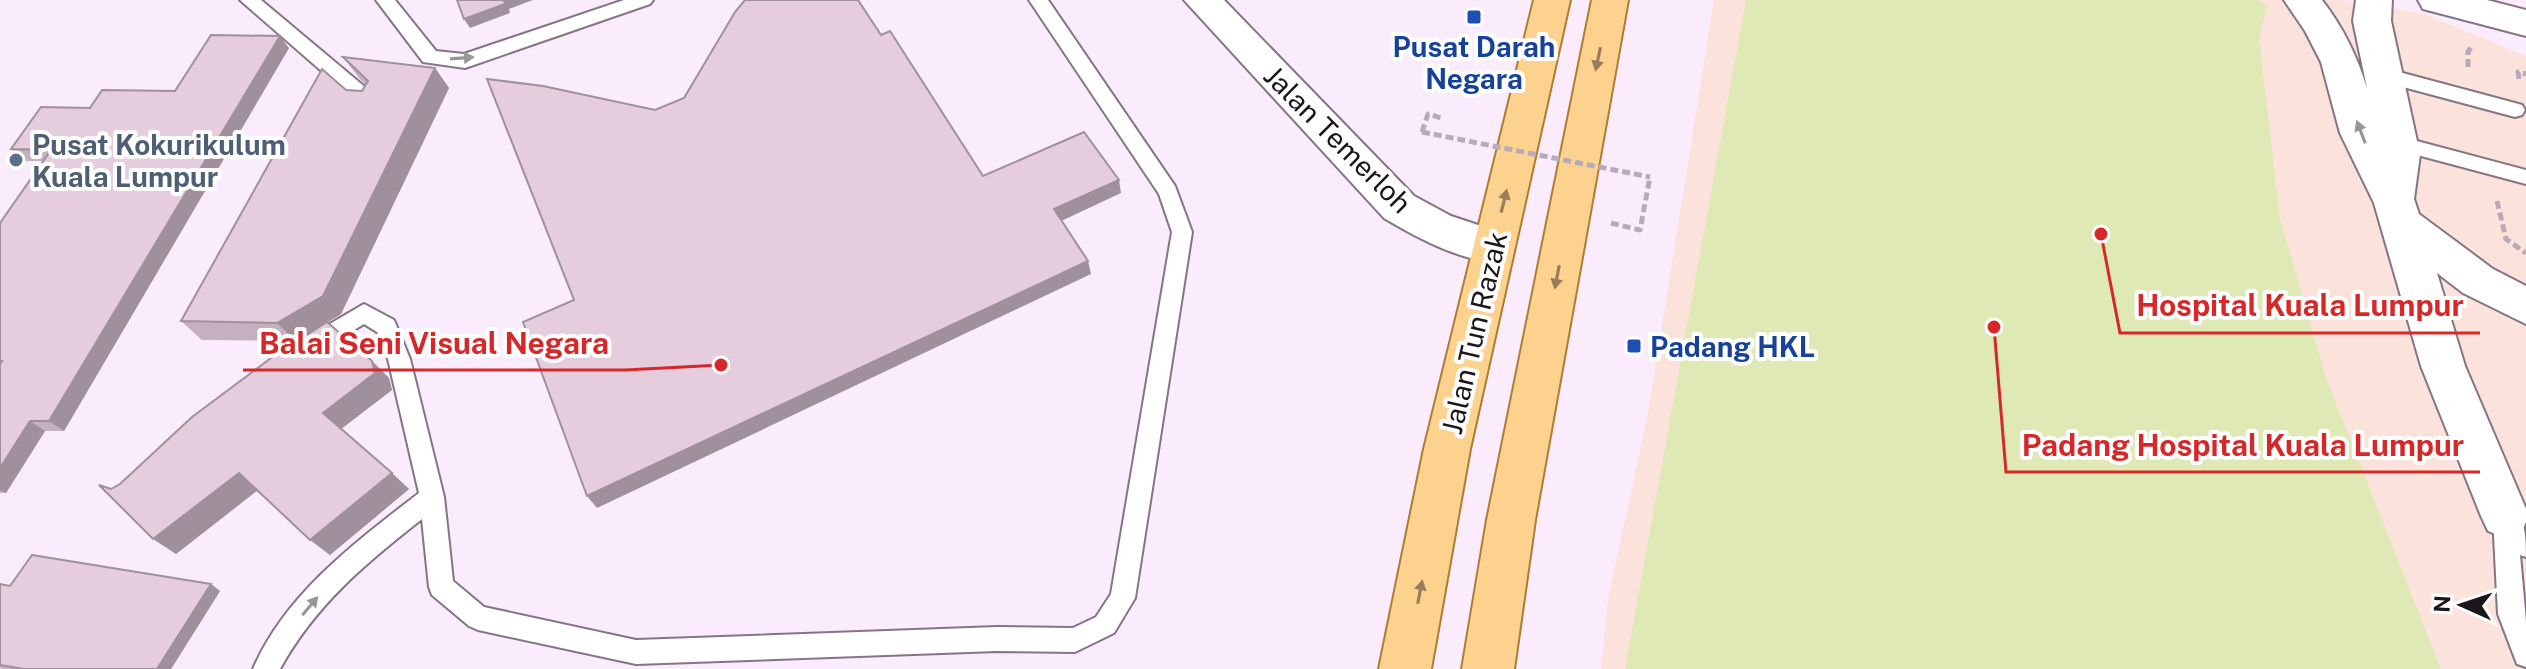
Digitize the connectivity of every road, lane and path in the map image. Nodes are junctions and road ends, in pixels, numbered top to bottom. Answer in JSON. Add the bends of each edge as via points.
{"nodes":[{"id":1,"x":249,"y":0,"type":"edge"},
{"id":2,"x":385,"y":0,"type":"edge"},
{"id":3,"x":644,"y":0,"type":"edge"},
{"id":4,"x":1038,"y":0,"type":"edge"},
{"id":5,"x":1202,"y":0,"type":"edge"},
{"id":6,"x":1552,"y":0,"type":"edge"},
{"id":7,"x":1610,"y":0,"type":"edge"},
{"id":8,"x":2302,"y":0,"type":"edge"},
{"id":9,"x":2374,"y":0,"type":"edge"},
{"id":10,"x":2436,"y":0,"type":"edge"},
{"id":11,"x":2526,"y":23,"type":"edge"},
{"id":12,"x":2384,"y":75,"type":"junction"},
{"id":13,"x":371,"y":103,"type":"edge"},
{"id":14,"x":2515,"y":110,"type":"dead end"},
{"id":15,"x":1441,"y":118,"type":"dead end"},
{"id":16,"x":2398,"y":143,"type":"junction"},
{"id":17,"x":2523,"y":177,"type":"dead end"},
{"id":18,"x":2397,"y":212,"type":"junction"},
{"id":19,"x":1610,"y":223,"type":"dead end"},
{"id":20,"x":1493,"y":247,"type":"junction"},
{"id":21,"x":2526,"y":306,"type":"edge"},
{"id":22,"x":292,"y":358,"type":"edge"},
{"id":23,"x":432,"y":497,"type":"junction"},
{"id":24,"x":2516,"y":531,"type":"edge"},
{"id":25,"x":2526,"y":655,"type":"edge"},
{"id":26,"x":633,"y":660,"type":"edge"},
{"id":27,"x":266,"y":669,"type":"edge"},
{"id":28,"x":1405,"y":669,"type":"edge"},
{"id":29,"x":1488,"y":669,"type":"edge"}],
"edges":[{"from":1,"to":13,"type":"lane"},
{"from":2,"to":3,"type":"lane","one_way":true,"via":[[430,57],[465,61]]},
{"from":4,"to":26,"type":"lane","via":[[1168,192],[1182,232],[1123,598],[1105,625],[1075,640],[997,639]]},
{"from":5,"to":20,"type":"street","name":"Jalan Temerloh","via":[[1399,207],[1436,228]]},
{"from":20,"to":6,"type":"main road","name":"Jalan Tun Razak","one_way":true},
{"from":7,"to":29,"type":"main road","one_way":true,"via":[[1511,520]]},
{"from":18,"to":8,"type":"street","one_way":true,"via":[[2360,133],[2340,62]]},
{"from":9,"to":12,"type":"street","via":[[2372,21]]},
{"from":10,"to":11,"type":"street"},
{"from":12,"to":14,"type":"lane"},
{"from":12,"to":16,"type":"street"},
{"from":15,"to":19,"type":"path","bridge":true,"via":[[1428,114],[1422,132],[1650,177],[1640,230]]},
{"from":16,"to":17,"type":"lane"},
{"from":16,"to":18,"type":"street"},
{"from":18,"to":21,"type":"street","via":[[2478,281]]},
{"from":18,"to":24,"type":"street","via":[[2443,366]]},
{"from":28,"to":20,"type":"main road","name":"Jalan Tun Razak","one_way":true},
{"from":22,"to":23,"type":"lane","via":[[364,313],[386,326]]},
{"from":23,"to":26,"type":"lane","via":[[441,587],[478,618]]},
{"from":27,"to":23,"type":"lane","one_way":true,"via":[[284,637],[346,564]]},
{"from":24,"to":25,"type":"lane","via":[[2511,614]]}]}
